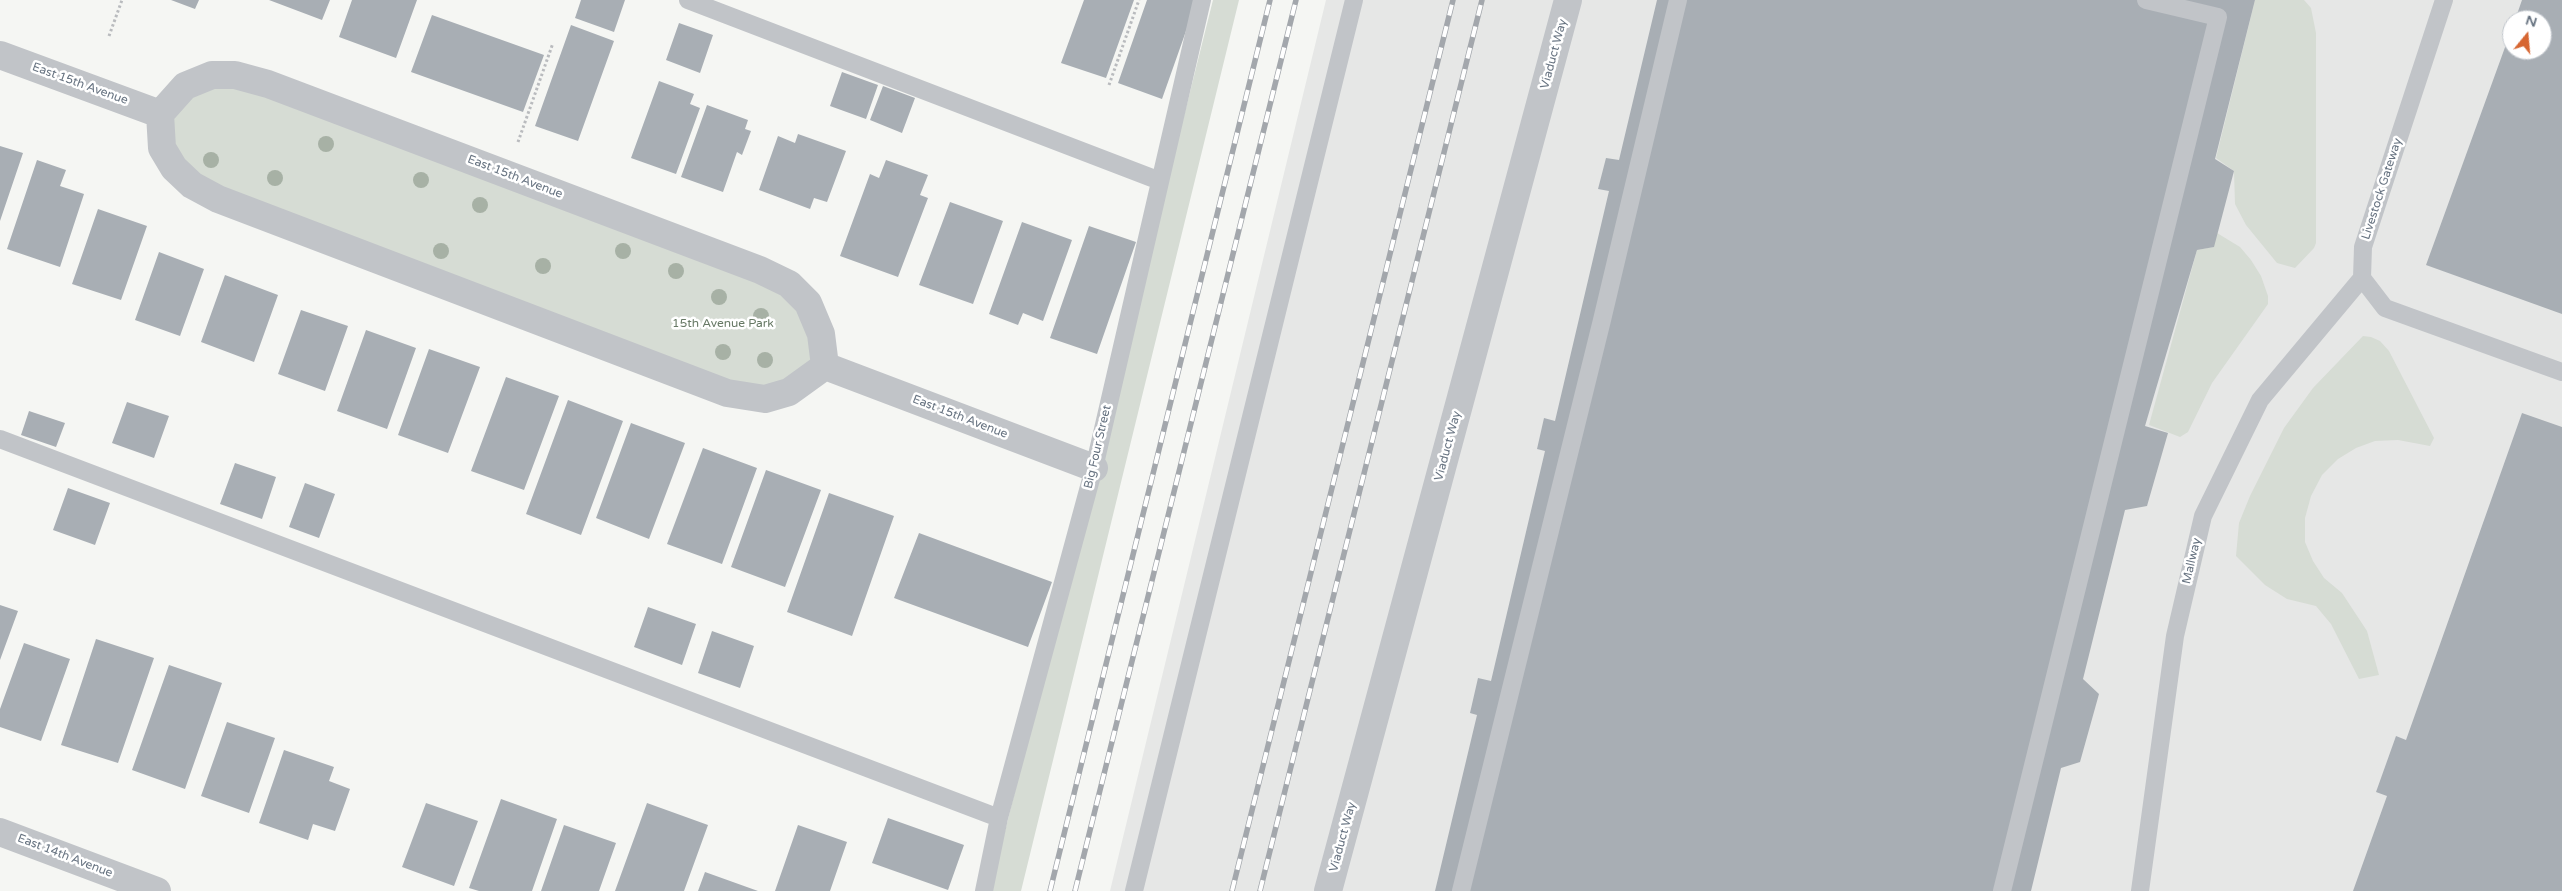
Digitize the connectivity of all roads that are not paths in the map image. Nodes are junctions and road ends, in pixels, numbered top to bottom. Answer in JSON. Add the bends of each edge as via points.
{"nodes":[{"id":1,"x":688,"y":0,"type":"edge"},
{"id":2,"x":1202,"y":0,"type":"edge"},
{"id":3,"x":1354,"y":0,"type":"edge"},
{"id":4,"x":1568,"y":0,"type":"edge"},
{"id":5,"x":1678,"y":0,"type":"edge"},
{"id":6,"x":2146,"y":0,"type":"edge"},
{"id":7,"x":2444,"y":0,"type":"edge"},
{"id":8,"x":0,"y":55,"type":"edge"},
{"id":9,"x":160,"y":114,"type":"junction"},
{"id":10,"x":1160,"y":181,"type":"junction"},
{"id":11,"x":2362,"y":278,"type":"junction"},
{"id":12,"x":825,"y":366,"type":"junction"},
{"id":13,"x":2562,"y":372,"type":"edge"},
{"id":14,"x":0,"y":439,"type":"edge"},
{"id":15,"x":1094,"y":468,"type":"junction"},
{"id":16,"x":999,"y":818,"type":"junction"},
{"id":17,"x":0,"y":832,"type":"edge"},
{"id":18,"x":2142,"y":889,"type":"edge"},
{"id":19,"x":157,"y":891,"type":"edge"},
{"id":20,"x":984,"y":891,"type":"edge"},
{"id":21,"x":1134,"y":891,"type":"edge"},
{"id":22,"x":1328,"y":891,"type":"edge"},
{"id":23,"x":1461,"y":891,"type":"edge"},
{"id":24,"x":2002,"y":891,"type":"edge"}],
"edges":[{"from":1,"to":10,"type":"lane"},
{"from":2,"to":10,"type":"lane","name":"Big Four Street"},
{"from":3,"to":21,"type":"lane"},
{"from":4,"to":22,"type":"street","name":"Viaduct Way"},
{"from":5,"to":23,"type":"lane"},
{"from":6,"to":24,"type":"lane","via":[[2218,17]]},
{"from":7,"to":11,"type":"lane","name":"Livestock Gateway","via":[[2362,247]]},
{"from":8,"to":9,"type":"street","name":"East 15th Avenue"},
{"from":9,"to":12,"type":"street","via":[[162,148],[174,168],[192,185],[218,199],[727,393],[765,398],[789,392]]},
{"from":9,"to":12,"type":"street","name":"East 15th Avenue","via":[[185,86],[212,75],[236,75],[268,84],[723,256],[789,284],[808,302],[821,334]]},
{"from":10,"to":15,"type":"lane","name":"Big Four Street"},
{"from":11,"to":13,"type":"lane","via":[[2385,308]]},
{"from":11,"to":18,"type":"lane","name":"Mallway","via":[[2260,400],[2203,516],[2175,636]]},
{"from":12,"to":15,"type":"street","name":"East 15th Avenue"},
{"from":14,"to":16,"type":"lane"},
{"from":15,"to":16,"type":"lane","name":"Big Four Street"},
{"from":16,"to":20,"type":"lane","name":"Big Four Street"},
{"from":17,"to":19,"type":"street","name":"East 14th Avenue"}]}
